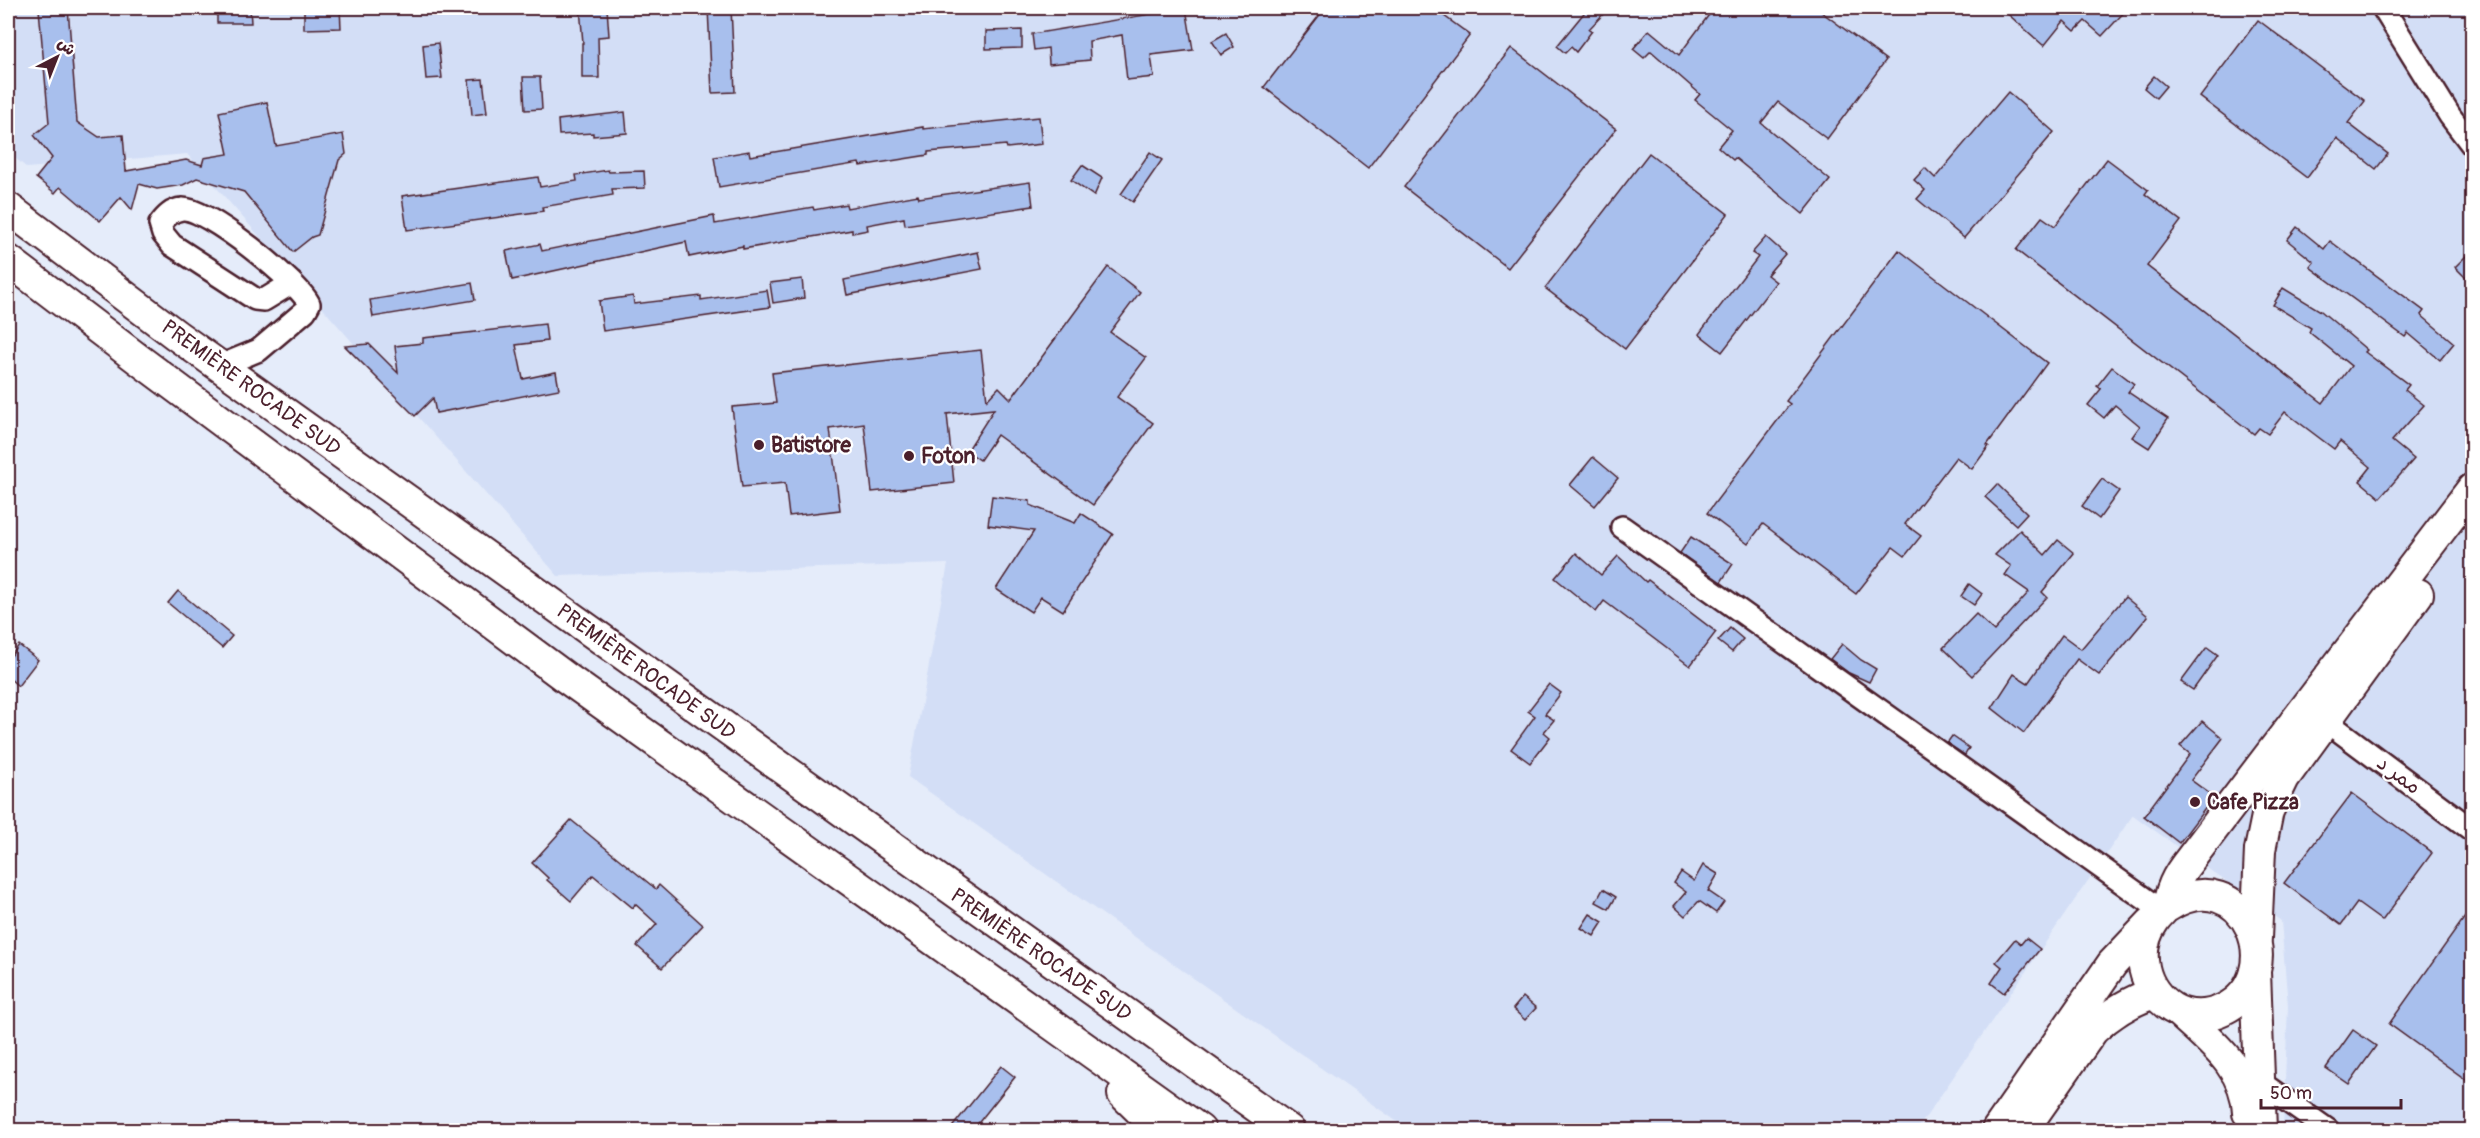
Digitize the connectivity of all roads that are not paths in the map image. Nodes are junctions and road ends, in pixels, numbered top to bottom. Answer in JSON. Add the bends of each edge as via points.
{"nodes":[{"id":1,"x":2383,"y":8,"type":"edge"},
{"id":2,"x":2472,"y":145,"type":"edge"},
{"id":3,"x":8,"y":208,"type":"edge"},
{"id":4,"x":8,"y":260,"type":"edge"},
{"id":5,"x":292,"y":283,"type":"junction"},
{"id":6,"x":220,"y":366,"type":"junction"},
{"id":7,"x":2472,"y":489,"type":"edge"},
{"id":8,"x":2472,"y":520,"type":"edge"},
{"id":9,"x":1622,"y":527,"type":"dead end"},
{"id":10,"x":2326,"y":721,"type":"junction"},
{"id":11,"x":2472,"y":830,"type":"edge"},
{"id":12,"x":2161,"y":913,"type":"junction"},
{"id":13,"x":2255,"y":958,"type":"junction"},
{"id":14,"x":2154,"y":993,"type":"junction"},
{"id":15,"x":2180,"y":1013,"type":"junction"},
{"id":16,"x":1050,"y":1023,"type":"junction"},
{"id":17,"x":2260,"y":1082,"type":"junction"},
{"id":18,"x":1160,"y":1131,"type":"edge"},
{"id":19,"x":1200,"y":1131,"type":"edge"},
{"id":20,"x":1289,"y":1131,"type":"edge"},
{"id":21,"x":1997,"y":1131,"type":"edge"},
{"id":22,"x":2023,"y":1131,"type":"edge"},
{"id":23,"x":2248,"y":1131,"type":"edge"},
{"id":24,"x":2261,"y":1131,"type":"edge"},
{"id":25,"x":2328,"y":1131,"type":"edge"}],
"edges":[{"from":1,"to":2,"type":"lane"},
{"from":3,"to":6,"type":"highway","name":"PREMIÈRE ROCADE SUD"},
{"from":4,"to":16,"type":"highway","name":"PREMIÈRE ROCADE SUD","via":[[565,677]]},
{"from":5,"to":5,"type":"lane","via":[[243,241],[202,215],[184,209],[167,214],[160,224],[172,245],[255,299],[264,300]]},
{"from":5,"to":6,"type":"lane","via":[[306,296],[309,304],[305,312],[259,350]]},
{"from":6,"to":20,"type":"highway","name":"PREMIÈRE ROCADE SUD"},
{"from":7,"to":12,"type":"highway","via":[[2180,873]]},
{"from":8,"to":10,"type":"highway"},
{"from":9,"to":12,"type":"lane"},
{"from":10,"to":11,"type":"lane","name":"ممر د"},
{"from":10,"to":13,"type":"highway","via":[[2284,778],[2268,811],[2260,850]]},
{"from":12,"to":13,"type":"highway","via":[[2194,894],[2223,898],[2246,916],[2253,930]]},
{"from":12,"to":14,"type":"highway","via":[[2147,933],[2142,959]]},
{"from":12,"to":21,"type":"highway","via":[[2112,964]]},
{"from":13,"to":15,"type":"highway","via":[[2244,992],[2226,1008],[2196,1016]]},
{"from":13,"to":17,"type":"highway"},
{"from":14,"to":15,"type":"highway"},
{"from":14,"to":22,"type":"highway","via":[[2126,1004],[2093,1030]]},
{"from":15,"to":23,"type":"highway","via":[[2234,1067],[2248,1106]]},
{"from":16,"to":18,"type":"highway"},
{"from":16,"to":19,"type":"highway","name":"PREMIÈRE ROCADE SUD"},
{"from":17,"to":24,"type":"highway"},
{"from":17,"to":25,"type":"lane"}]}
